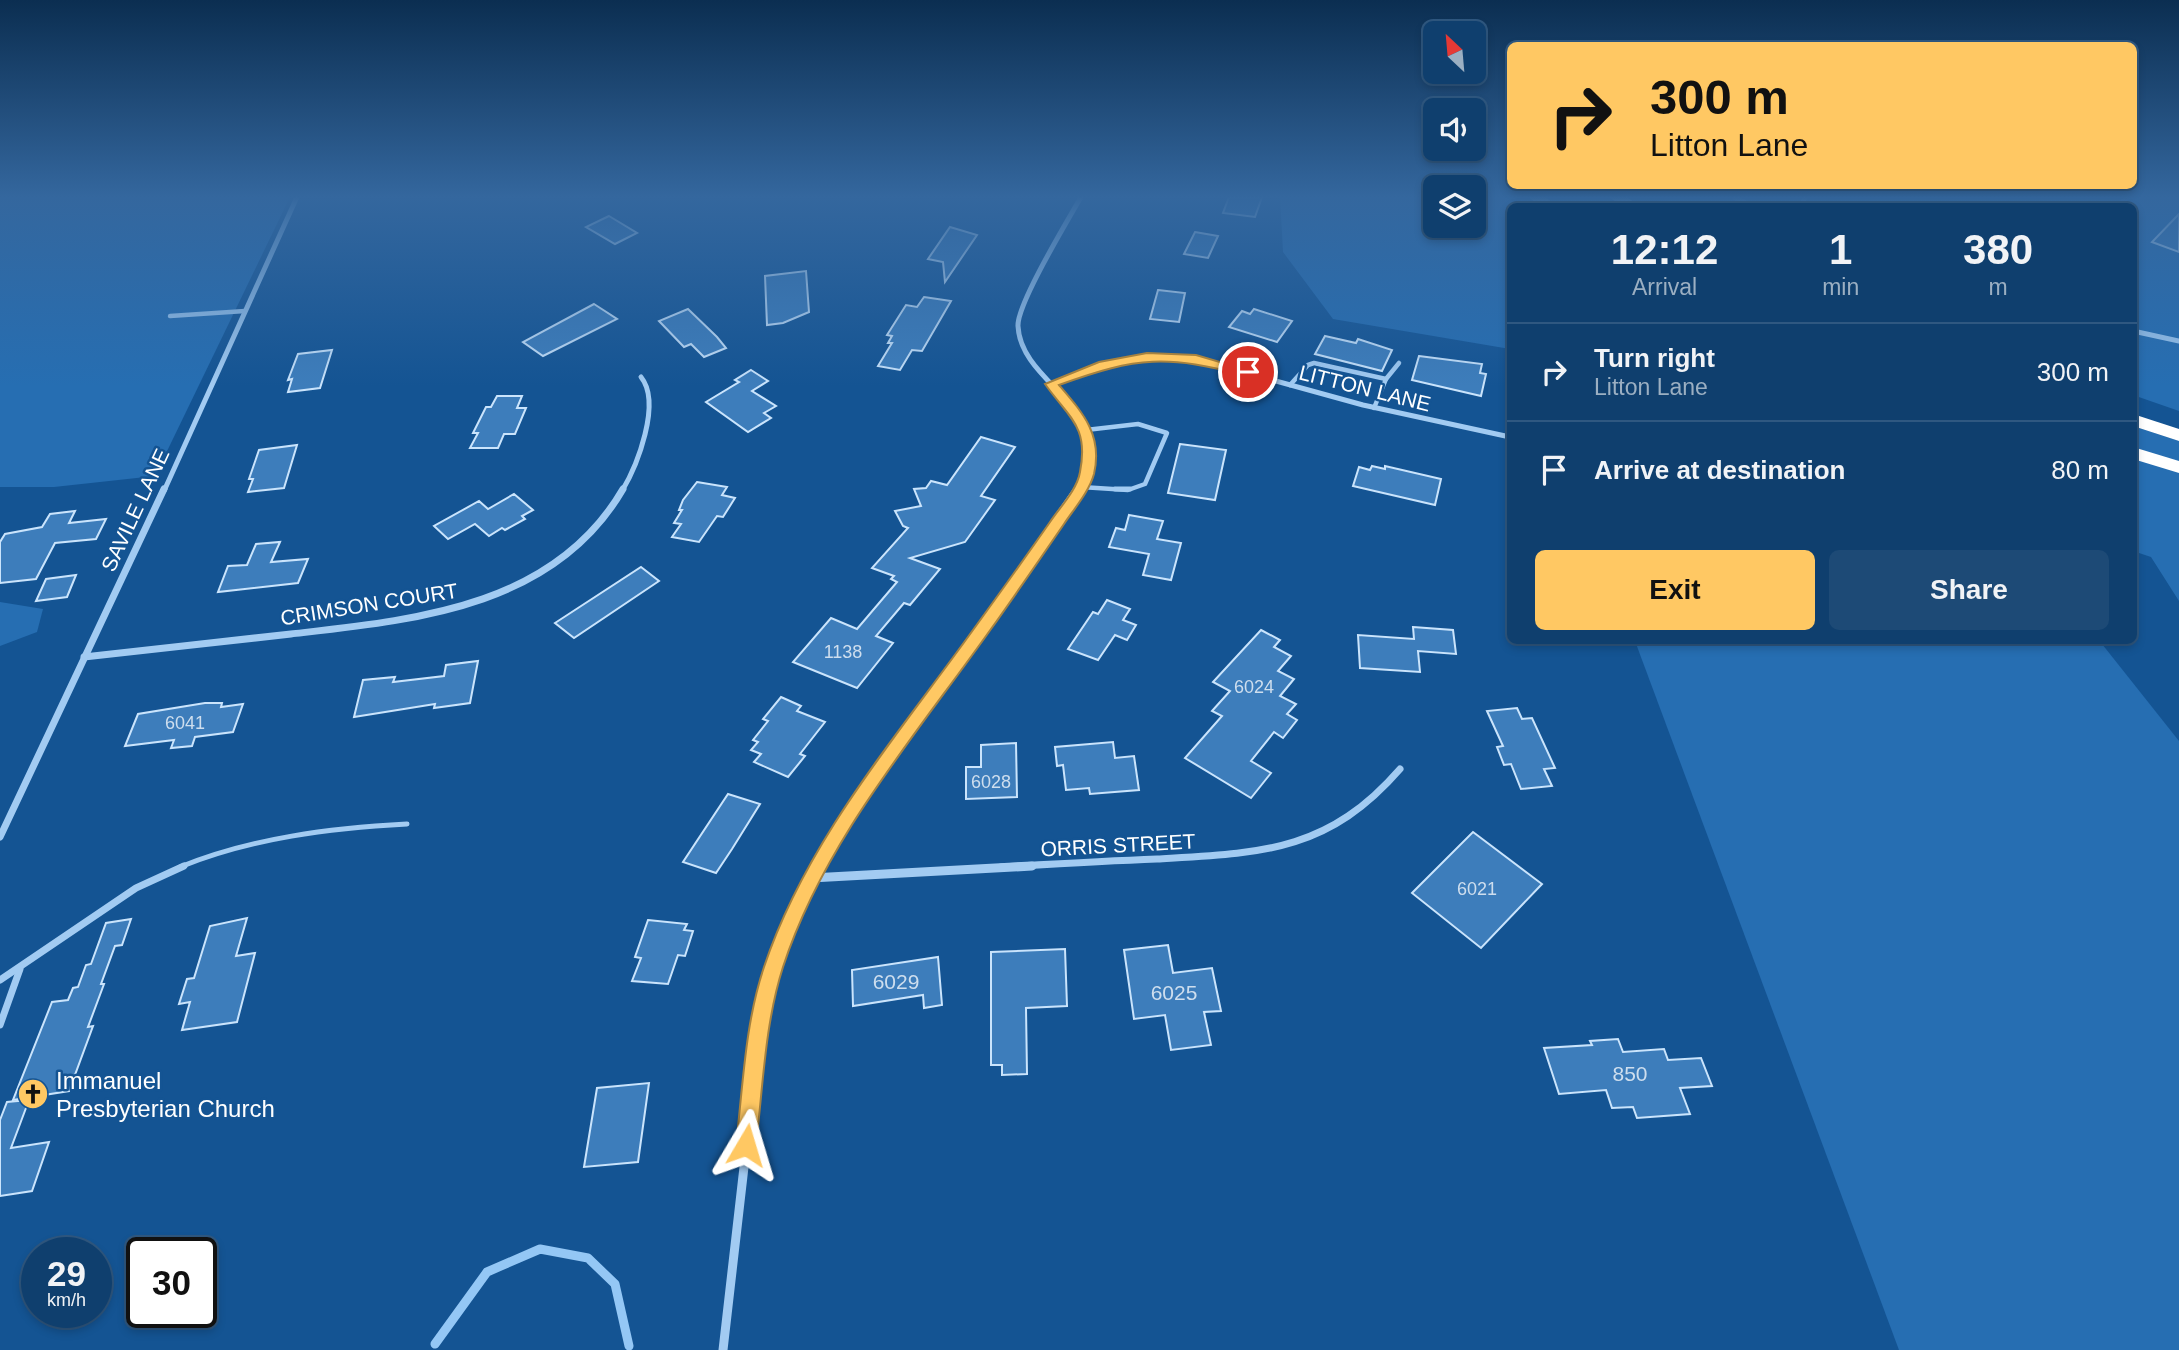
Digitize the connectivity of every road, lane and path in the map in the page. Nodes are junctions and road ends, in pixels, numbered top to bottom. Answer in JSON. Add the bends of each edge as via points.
{"nodes":[{"id":1,"x":269,"y":260,"type":"edge"},
{"id":2,"x":1046,"y":260,"type":"edge"},
{"id":3,"x":245,"y":311,"type":"junction"},
{"id":4,"x":170,"y":316,"type":"dead end"},
{"id":5,"x":2137,"y":332,"type":"edge"},
{"id":6,"x":2179,"y":341,"type":"edge"},
{"id":7,"x":1399,"y":363,"type":"dead end"},
{"id":8,"x":641,"y":377,"type":"dead end"},
{"id":9,"x":1386,"y":379,"type":"junction"},
{"id":10,"x":1051,"y":384,"type":"junction"},
{"id":11,"x":1290,"y":385,"type":"junction"},
{"id":12,"x":1374,"y":408,"type":"junction"},
{"id":13,"x":2137,"y":421,"type":"edge"},
{"id":14,"x":1086,"y":429,"type":"junction"},
{"id":15,"x":2179,"y":435,"type":"edge"},
{"id":16,"x":1507,"y":436,"type":"edge"},
{"id":17,"x":2137,"y":454,"type":"edge"},
{"id":18,"x":2179,"y":467,"type":"edge"},
{"id":19,"x":1081,"y":487,"type":"junction"},
{"id":20,"x":84,"y":657,"type":"junction"},
{"id":21,"x":1400,"y":769,"type":"dead end"},
{"id":22,"x":407,"y":824,"type":"dead end"},
{"id":23,"x":0,"y":837,"type":"edge"},
{"id":24,"x":811,"y":878,"type":"junction"},
{"id":25,"x":20,"y":969,"type":"junction"},
{"id":26,"x":0,"y":980,"type":"edge"},
{"id":27,"x":0,"y":1025,"type":"edge"},
{"id":28,"x":723,"y":1350,"type":"edge"}],
"edges":[{"from":1,"to":3,"type":"street","name":"SAVILE LANE"},
{"from":2,"to":10,"type":"street","via":[[1018,324],[1025,355]]},
{"from":3,"to":4,"type":"lane"},
{"from":3,"to":20,"type":"street","name":"SAVILE LANE"},
{"from":5,"to":6,"type":"street"},
{"from":7,"to":9,"type":"lane"},
{"from":8,"to":20,"type":"street","name":"CRIMSON COURT","via":[[649,392],[640,457],[608,514],[579,547],[527,582],[448,613]]},
{"from":9,"to":11,"type":"lane","via":[[1314,363]]},
{"from":9,"to":12,"type":"lane"},
{"from":10,"to":11,"type":"street","name":"LITTON LANE","via":[[1103,365],[1170,356],[1213,362]]},
{"from":10,"to":14,"type":"street","via":[[1075,408]]},
{"from":11,"to":12,"type":"street","name":"LITTON LANE"},
{"from":12,"to":16,"type":"street","name":"LITTON LANE"},
{"from":13,"to":15,"type":"highway"},
{"from":14,"to":19,"type":"street","via":[[1090,457]]},
{"from":14,"to":19,"type":"lane","via":[[1154,425],[1167,433],[1144,484],[1128,490]]},
{"from":17,"to":18,"type":"highway"},
{"from":19,"to":24,"type":"street","via":[[859,801]]},
{"from":20,"to":23,"type":"street","name":"SAVILE LANE"},
{"from":21,"to":24,"type":"street","name":"ORRIS STREET","via":[[1369,804],[1340,823],[1289,845],[1256,853]]},
{"from":22,"to":25,"type":"lane","via":[[356,825],[234,851],[157,877]]},
{"from":24,"to":28,"type":"street","via":[[788,925],[761,1019]]},
{"from":25,"to":26,"type":"lane"},
{"from":25,"to":27,"type":"lane"}]}
